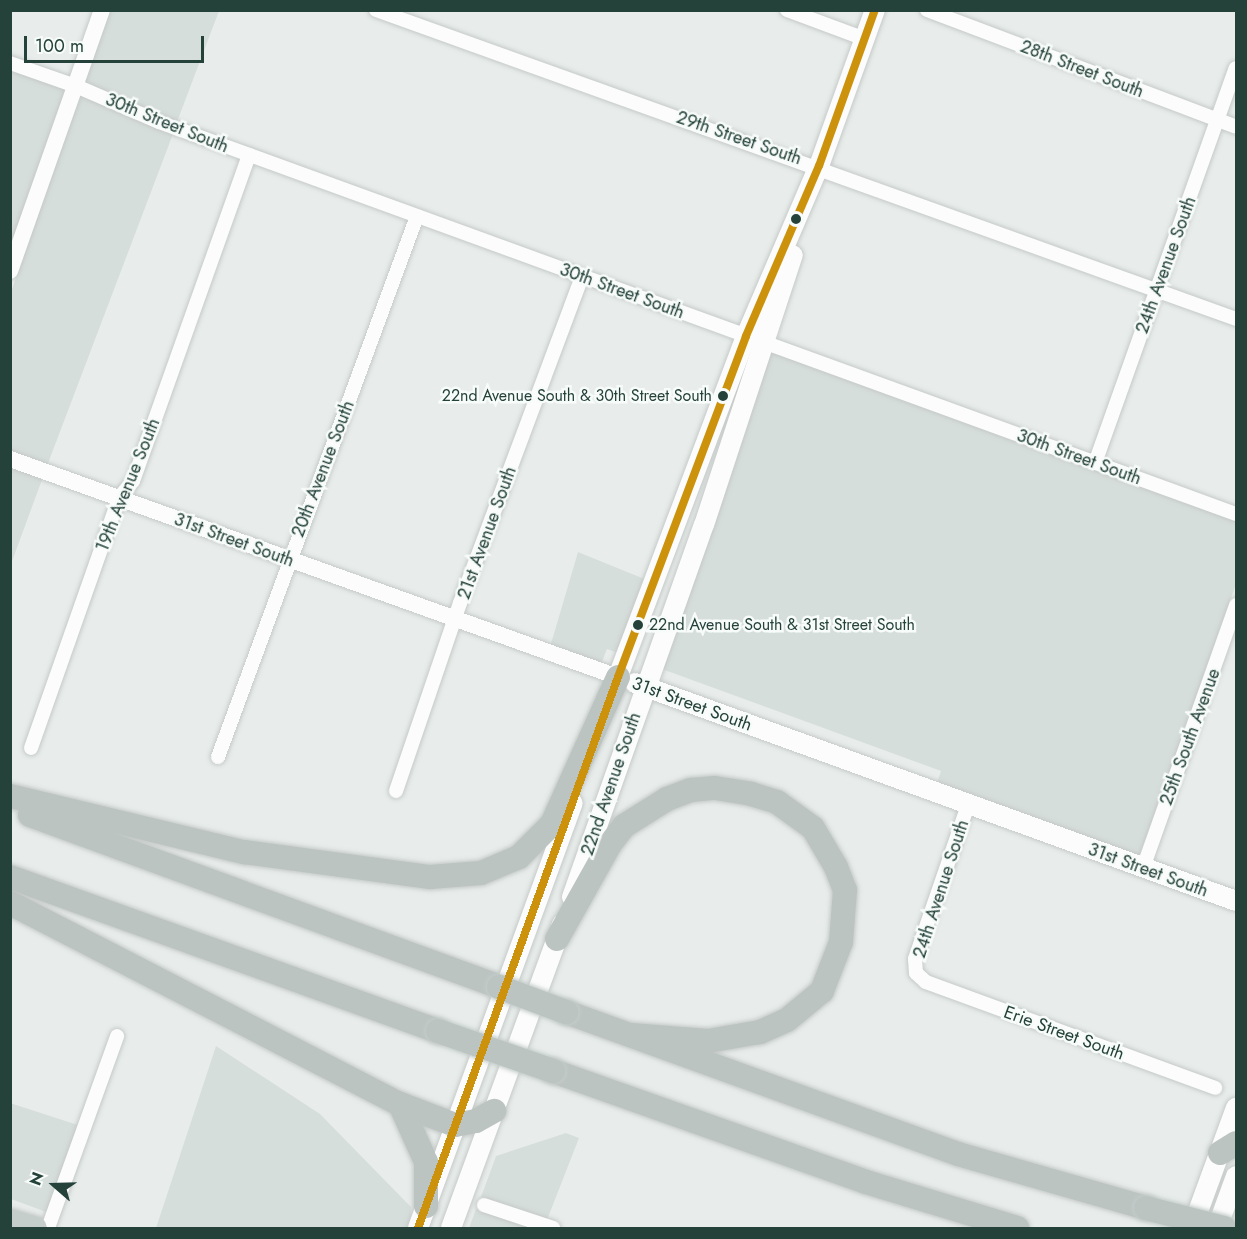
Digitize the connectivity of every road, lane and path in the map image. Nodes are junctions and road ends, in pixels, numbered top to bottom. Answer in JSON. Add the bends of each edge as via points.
{"nodes":[{"id":1,"x":102,"y":10,"type":"edge"},
{"id":2,"x":376,"y":10,"type":"edge"},
{"id":3,"x":787,"y":10,"type":"edge"},
{"id":4,"x":875,"y":10,"type":"edge"},
{"id":5,"x":927,"y":10,"type":"edge"},
{"id":6,"x":865,"y":39,"type":"junction"},
{"id":7,"x":10,"y":63,"type":"edge"},
{"id":8,"x":1236,"y":68,"type":"edge"},
{"id":9,"x":76,"y":86,"type":"junction"},
{"id":10,"x":1218,"y":120,"type":"junction"},
{"id":11,"x":1236,"y":127,"type":"edge"},
{"id":12,"x":249,"y":155,"type":"junction"},
{"id":13,"x":819,"y":166,"type":"junction"},
{"id":14,"x":417,"y":216,"type":"junction"},
{"id":15,"x":12,"y":264,"type":"edge"},
{"id":16,"x":582,"y":276,"type":"junction"},
{"id":17,"x":1157,"y":290,"type":"junction"},
{"id":18,"x":1236,"y":319,"type":"edge"},
{"id":19,"x":747,"y":336,"type":"junction"},
{"id":20,"x":766,"y":343,"type":"junction"},
{"id":21,"x":10,"y":459,"type":"edge"},
{"id":22,"x":1095,"y":462,"type":"junction"},
{"id":23,"x":119,"y":498,"type":"junction"},
{"id":24,"x":1236,"y":514,"type":"edge"},
{"id":25,"x":289,"y":560,"type":"junction"},
{"id":26,"x":1236,"y":605,"type":"edge"},
{"id":27,"x":454,"y":620,"type":"junction"},
{"id":28,"x":618,"y":677,"type":"junction"},
{"id":29,"x":645,"y":686,"type":"junction"},
{"id":30,"x":32,"y":748,"type":"dead end"},
{"id":31,"x":218,"y":757,"type":"dead end"},
{"id":32,"x":396,"y":791,"type":"dead end"},
{"id":33,"x":10,"y":796,"type":"edge"},
{"id":34,"x":968,"y":805,"type":"junction"},
{"id":35,"x":10,"y":808,"type":"edge"},
{"id":36,"x":1143,"y":868,"type":"junction"},
{"id":37,"x":10,"y":877,"type":"edge"},
{"id":38,"x":1236,"y":902,"type":"edge"},
{"id":39,"x":10,"y":903,"type":"edge"},
{"id":40,"x":557,"y":939,"type":"junction"},
{"id":41,"x":916,"y":973,"type":"joint"},
{"id":42,"x":631,"y":1035,"type":"junction"},
{"id":43,"x":117,"y":1036,"type":"dead end"},
{"id":44,"x":1215,"y":1088,"type":"dead end"},
{"id":45,"x":400,"y":1104,"type":"junction"},
{"id":46,"x":1236,"y":1108,"type":"edge"},
{"id":47,"x":494,"y":1112,"type":"junction"},
{"id":48,"x":454,"y":1125,"type":"junction"},
{"id":49,"x":1228,"y":1148,"type":"edge"},
{"id":50,"x":1236,"y":1176,"type":"edge"},
{"id":51,"x":484,"y":1205,"type":"dead end"},
{"id":52,"x":422,"y":1217,"type":"edge"},
{"id":53,"x":10,"y":1220,"type":"edge"},
{"id":54,"x":36,"y":1228,"type":"edge"},
{"id":55,"x":48,"y":1228,"type":"edge"},
{"id":56,"x":451,"y":1228,"type":"edge"},
{"id":57,"x":553,"y":1228,"type":"edge"},
{"id":58,"x":1017,"y":1228,"type":"edge"},
{"id":59,"x":1192,"y":1228,"type":"edge"},
{"id":60,"x":1217,"y":1228,"type":"edge"},
{"id":61,"x":1224,"y":1228,"type":"edge"}],
"edges":[{"from":1,"to":9,"type":"street"},
{"from":2,"to":13,"type":"street","name":"29th Street South"},
{"from":3,"to":6,"type":"street"},
{"from":4,"to":6,"type":"main road","name":"22nd Avenue South"},
{"from":5,"to":10,"type":"street","name":"28th Street South"},
{"from":6,"to":13,"type":"main road","name":"22nd Avenue South"},
{"from":7,"to":9,"type":"street","name":"30th Street South"},
{"from":8,"to":10,"type":"street","name":"24th Avenue South"},
{"from":9,"to":12,"type":"street","name":"30th Street South"},
{"from":9,"to":15,"type":"street"},
{"from":10,"to":11,"type":"street","name":"28th Street South"},
{"from":10,"to":17,"type":"street","name":"24th Avenue South"},
{"from":12,"to":14,"type":"street","name":"30th Street South"},
{"from":12,"to":23,"type":"street","name":"19th Avenue South","via":[[133,481]]},
{"from":13,"to":17,"type":"street","name":"29th Street South"},
{"from":13,"to":19,"type":"main road","name":"22nd Avenue South"},
{"from":13,"to":20,"type":"main road","name":"22nd Avenue South"},
{"from":14,"to":16,"type":"street","name":"30th Street South"},
{"from":14,"to":25,"type":"street","name":"20th Avenue South"},
{"from":16,"to":19,"type":"street","name":"30th Street South"},
{"from":16,"to":27,"type":"street","name":"21st Avenue South"},
{"from":17,"to":18,"type":"street","name":"29th Street South"},
{"from":17,"to":22,"type":"street","name":"24th Avenue South"},
{"from":19,"to":20,"type":"street","name":"30th Street South"},
{"from":19,"to":28,"type":"main road","name":"22nd Avenue South"},
{"from":20,"to":22,"type":"street","name":"30th Street South"},
{"from":20,"to":29,"type":"main road","name":"22nd Avenue South"},
{"from":21,"to":23,"type":"street","name":"31st Street South"},
{"from":22,"to":24,"type":"street","name":"30th Street South"},
{"from":23,"to":25,"type":"street","name":"31st Street South"},
{"from":23,"to":30,"type":"street","name":"19th Avenue South"},
{"from":25,"to":27,"type":"street","name":"31st Street South"},
{"from":25,"to":31,"type":"street","name":"20th Avenue South"},
{"from":26,"to":36,"type":"street","name":"25th South Avenue"},
{"from":27,"to":28,"type":"street","name":"31st Street South"},
{"from":27,"to":32,"type":"street","name":"21st Avenue South"},
{"from":28,"to":29,"type":"main road","name":"31st Street South"},
{"from":28,"to":33,"type":"highway","via":[[552,824],[519,856],[481,873],[430,876],[244,852]]},
{"from":28,"to":48,"type":"main road","name":"22nd Avenue South","via":[[499,1012]]},
{"from":29,"to":34,"type":"main road","name":"31st Street South"},
{"from":29,"to":40,"type":"main road","name":"22nd Avenue South"},
{"from":34,"to":36,"type":"main road","name":"31st Street South"},
{"from":34,"to":41,"type":"street","name":"24th Avenue South","via":[[915,959]]},
{"from":35,"to":42,"type":"highway","bridge":true},
{"from":36,"to":38,"type":"main road","name":"31st Street South"},
{"from":37,"to":58,"type":"highway","bridge":true,"via":[[866,1182]]},
{"from":39,"to":45,"type":"highway"},
{"from":40,"to":42,"type":"highway","via":[[624,826],[667,799],[715,788],[752,794],[777,802],[813,828],[845,890],[841,942],[822,991],[787,1020],[760,1032],[708,1041]]},
{"from":40,"to":47,"type":"main road","name":"22nd Avenue South"},
{"from":41,"to":44,"type":"street","name":"Erie Street South","via":[[926,982]]},
{"from":42,"to":61,"type":"highway","bridge":true,"via":[[958,1154]]},
{"from":43,"to":55,"type":"street"},
{"from":45,"to":48,"type":"highway"},
{"from":45,"to":52,"type":"highway","via":[[426,1162]]},
{"from":46,"to":49,"type":"main road"},
{"from":47,"to":48,"type":"highway"},
{"from":47,"to":56,"type":"main road","name":"22nd Avenue South"},
{"from":48,"to":52,"type":"main road","name":"22nd Avenue South"},
{"from":49,"to":59,"type":"main road"},
{"from":50,"to":60,"type":"main road"},
{"from":51,"to":57,"type":"street"},
{"from":53,"to":54,"type":"highway"}]}
